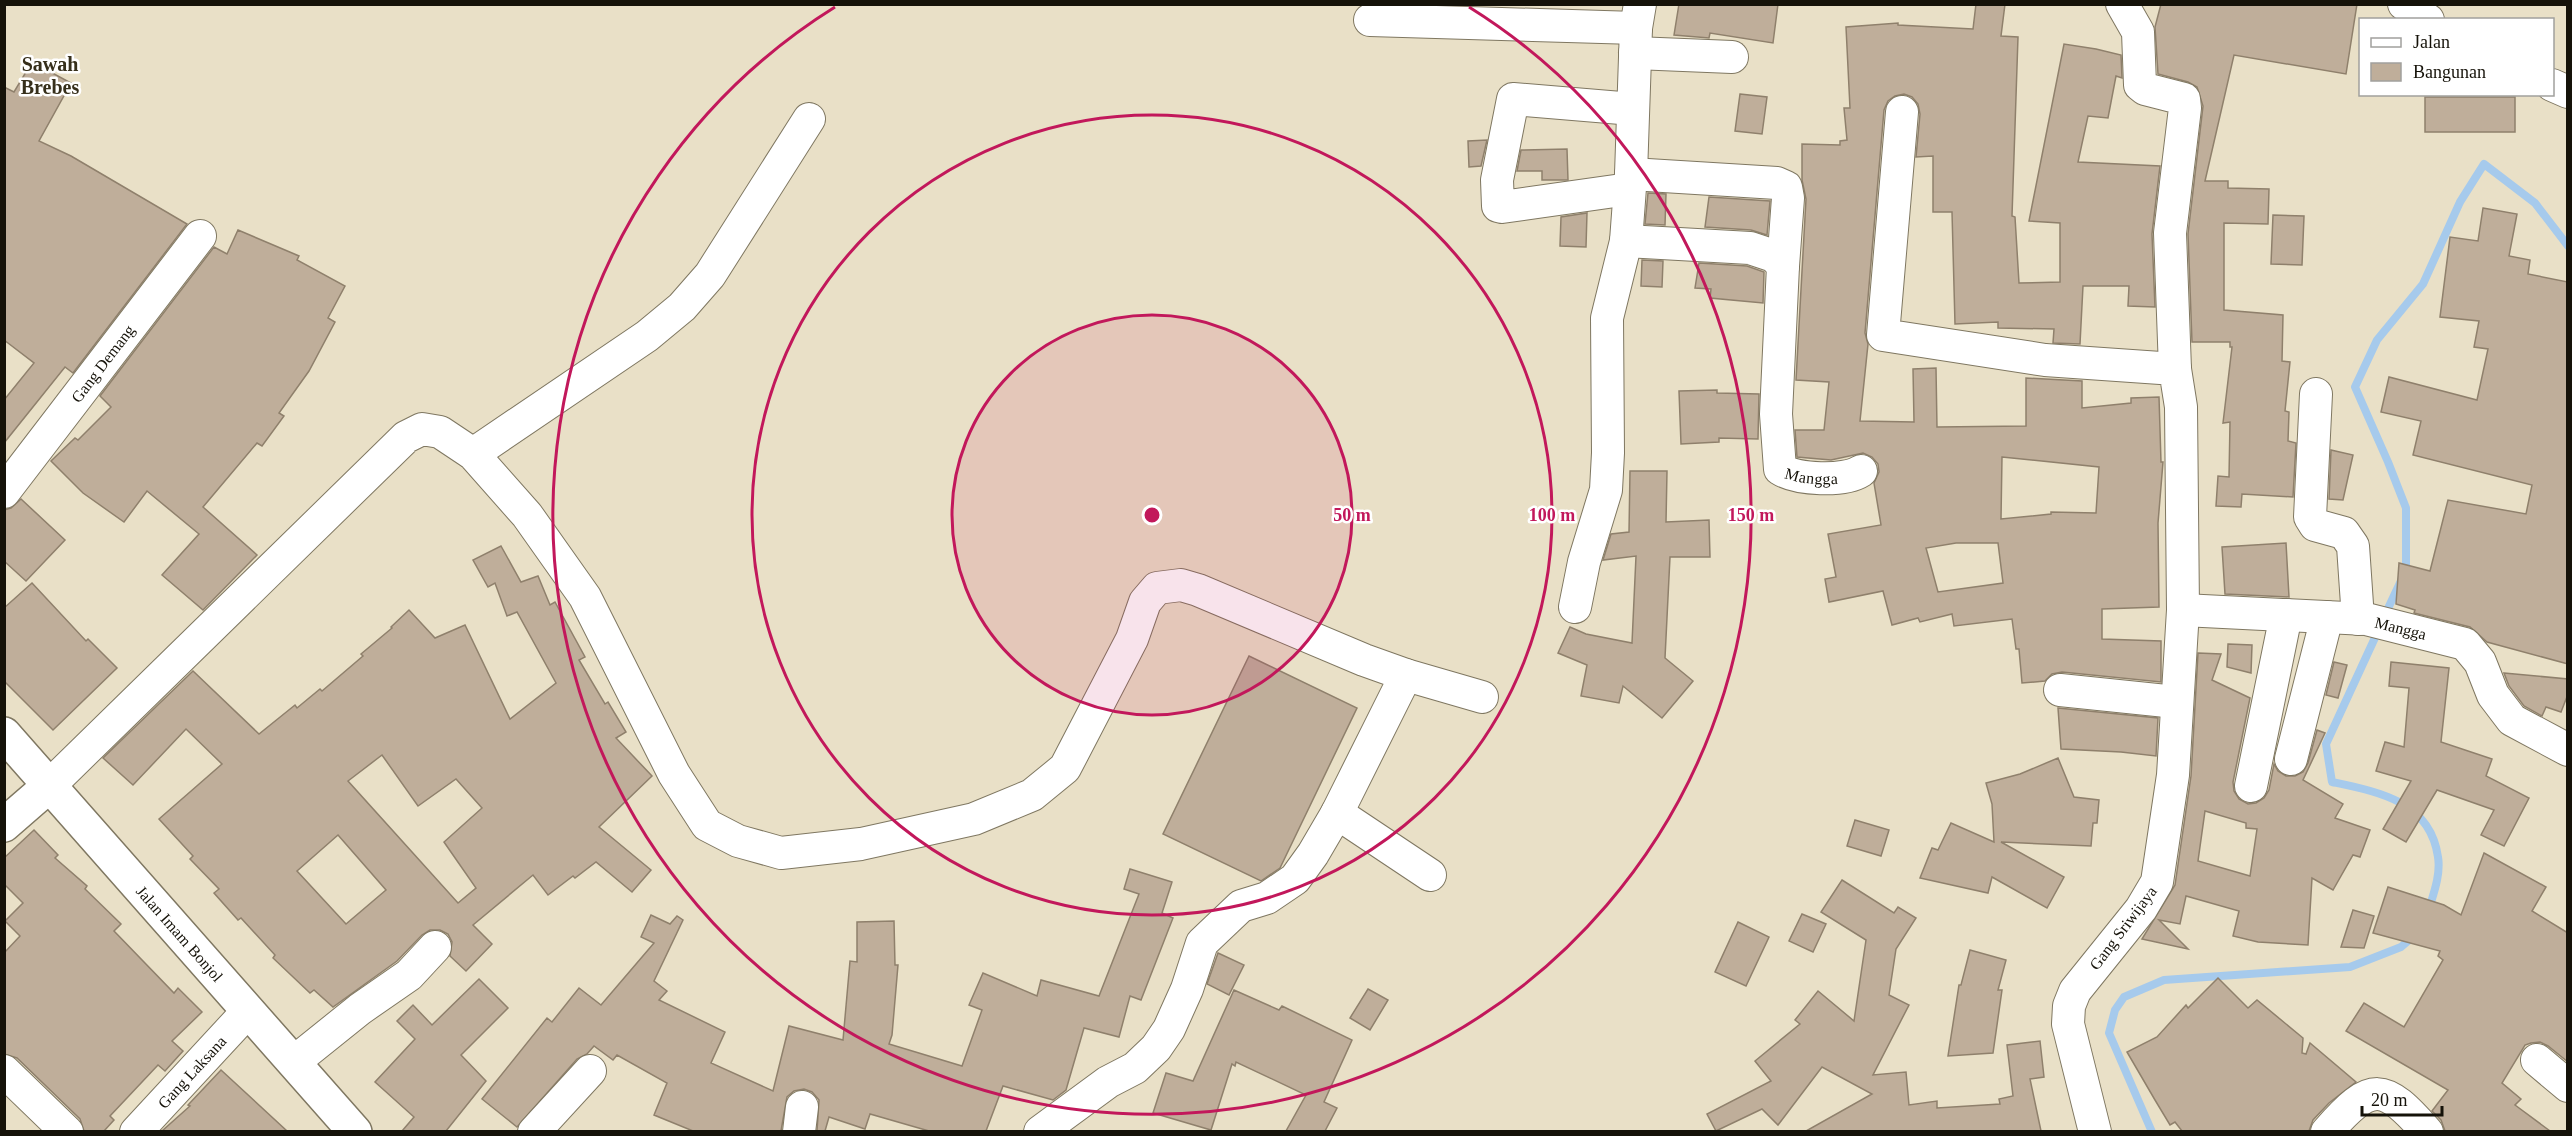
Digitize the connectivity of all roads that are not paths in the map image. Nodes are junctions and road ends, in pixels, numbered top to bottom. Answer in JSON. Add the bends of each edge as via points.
{"nodes":[{"id":1,"x":2122,"y":4,"type":"edge"},
{"id":2,"x":2404,"y":4,"type":"edge"},
{"id":3,"x":2425,"y":18,"type":"edge"},
{"id":4,"x":1370,"y":20,"type":"dead end"},
{"id":5,"x":1637,"y":28,"type":"edge"},
{"id":6,"x":1732,"y":57,"type":"dead end"},
{"id":7,"x":2554,"y":85,"type":"edge"},
{"id":8,"x":2568,"y":92,"type":"edge"},
{"id":9,"x":1633,"y":109,"type":"junction"},
{"id":10,"x":1902,"y":112,"type":"dead end"},
{"id":11,"x":809,"y":119,"type":"dead end"},
{"id":12,"x":1630,"y":182,"type":"junction"},
{"id":13,"x":200,"y":237,"type":"dead end"},
{"id":14,"x":1626,"y":240,"type":"junction"},
{"id":15,"x":1783,"y":266,"type":"junction"},
{"id":16,"x":2175,"y":369,"type":"junction"},
{"id":17,"x":2316,"y":394,"type":"dead end"},
{"id":18,"x":473,"y":454,"type":"junction"},
{"id":19,"x":1861,"y":471,"type":"dead end"},
{"id":20,"x":4,"y":492,"type":"edge"},
{"id":21,"x":1575,"y":607,"type":"dead end"},
{"id":22,"x":2183,"y":610,"type":"junction"},
{"id":23,"x":2286,"y":615,"type":"junction"},
{"id":24,"x":2350,"y":618,"type":"junction"},
{"id":25,"x":1406,"y":675,"type":"junction"},
{"id":26,"x":2060,"y":690,"type":"dead end"},
{"id":27,"x":1482,"y":697,"type":"dead end"},
{"id":28,"x":2176,"y":702,"type":"junction"},
{"id":29,"x":4,"y":734,"type":"edge"},
{"id":30,"x":2568,"y":750,"type":"edge"},
{"id":31,"x":2291,"y":759,"type":"dead end"},
{"id":32,"x":50,"y":785,"type":"junction"},
{"id":33,"x":2251,"y":786,"type":"dead end"},
{"id":34,"x":1336,"y":813,"type":"junction"},
{"id":35,"x":4,"y":825,"type":"edge"},
{"id":36,"x":1430,"y":875,"type":"dead end"},
{"id":37,"x":435,"y":947,"type":"dead end"},
{"id":38,"x":248,"y":1011,"type":"junction"},
{"id":39,"x":2537,"y":1060,"type":"dead end"},
{"id":40,"x":294,"y":1062,"type":"junction"},
{"id":41,"x":4,"y":1071,"type":"edge"},
{"id":42,"x":590,"y":1071,"type":"dead end"},
{"id":43,"x":2568,"y":1086,"type":"edge"},
{"id":44,"x":67,"y":1131,"type":"edge"},
{"id":45,"x":136,"y":1131,"type":"edge"},
{"id":46,"x":355,"y":1131,"type":"edge"},
{"id":47,"x":534,"y":1131,"type":"edge"},
{"id":48,"x":1040,"y":1131,"type":"edge"},
{"id":49,"x":2095,"y":1131,"type":"edge"},
{"id":50,"x":2327,"y":1131,"type":"edge"},
{"id":51,"x":2427,"y":1131,"type":"edge"}],
"edges":[{"from":1,"to":16,"type":"street","name":"Gang Sriwijaya","via":[[2138,32],[2140,85],[2184,99],[2186,108],[2170,233]]},
{"from":2,"to":3,"type":"street"},
{"from":4,"to":5,"type":"street"},
{"from":5,"to":6,"type":"street"},
{"from":5,"to":9,"type":"street"},
{"from":7,"to":8,"type":"street"},
{"from":9,"to":12,"type":"street"},
{"from":9,"to":12,"type":"street","via":[[1513,99],[1497,180],[1498,206]]},
{"from":10,"to":16,"type":"street","via":[[1883,335],[2045,360]]},
{"from":11,"to":18,"type":"street","via":[[710,275],[682,307],[646,336]]},
{"from":12,"to":14,"type":"street"},
{"from":12,"to":15,"type":"street","via":[[1777,183],[1786,187]]},
{"from":13,"to":20,"type":"street","name":"Gang Demang"},
{"from":14,"to":15,"type":"street","via":[[1750,248],[1774,256]]},
{"from":14,"to":21,"type":"street","via":[[1606,318],[1606,490]]},
{"from":15,"to":19,"type":"street","name":"Mangga","via":[[1776,414],[1780,469],[1790,475],[1812,478],[1854,476]]},
{"from":16,"to":22,"type":"street","name":"Gang Sriwijaya","via":[[2181,407]]},
{"from":17,"to":24,"type":"street","via":[[2310,517],[2315,525],[2344,533],[2353,546]]},
{"from":18,"to":25,"type":"street","via":[[527,515],[585,597],[674,774],[707,825],[738,841],[781,853],[861,844],[974,819],[1032,795],[1065,768],[1132,639],[1145,602],[1157,588],[1181,585],[1198,590]]},
{"from":18,"to":32,"type":"street","via":[[440,432],[422,429],[406,437]]},
{"from":22,"to":23,"type":"street","name":"Mangga"},
{"from":22,"to":28,"type":"street","name":"Gang Sriwijaya"},
{"from":23,"to":24,"type":"street","name":"Mangga"},
{"from":23,"to":33,"type":"street"},
{"from":24,"to":30,"type":"street","name":"Mangga","via":[[2465,644],[2480,662],[2493,695],[2512,720]]},
{"from":24,"to":31,"type":"street"},
{"from":25,"to":27,"type":"street"},
{"from":25,"to":34,"type":"street"},
{"from":26,"to":28,"type":"street"},
{"from":28,"to":49,"type":"street","name":"Gang Sriwijaya","via":[[2173,775],[2157,882],[2141,909],[2075,991],[2069,1006],[2068,1024]]},
{"from":29,"to":32,"type":"main road","name":"Jalan Imam Bonjol"},
{"from":32,"to":35,"type":"main road"},
{"from":32,"to":38,"type":"main road","name":"Jalan Imam Bonjol"},
{"from":34,"to":36,"type":"street"},
{"from":34,"to":48,"type":"street","via":[[1294,879],[1267,898],[1241,906],[1202,943],[1187,989],[1156,1048],[1136,1068],[1108,1082]]},
{"from":37,"to":40,"type":"street","via":[[409,975]]},
{"from":38,"to":40,"type":"main road","name":"Jalan Imam Bonjol"},
{"from":38,"to":45,"type":"street","name":"Gang Laksana"},
{"from":39,"to":43,"type":"street"},
{"from":40,"to":46,"type":"main road","name":"Jalan Imam Bonjol"},
{"from":41,"to":44,"type":"street"},
{"from":42,"to":47,"type":"street"},
{"from":50,"to":51,"type":"street","via":[[2360,1099],[2374,1094],[2391,1096]]}]}
